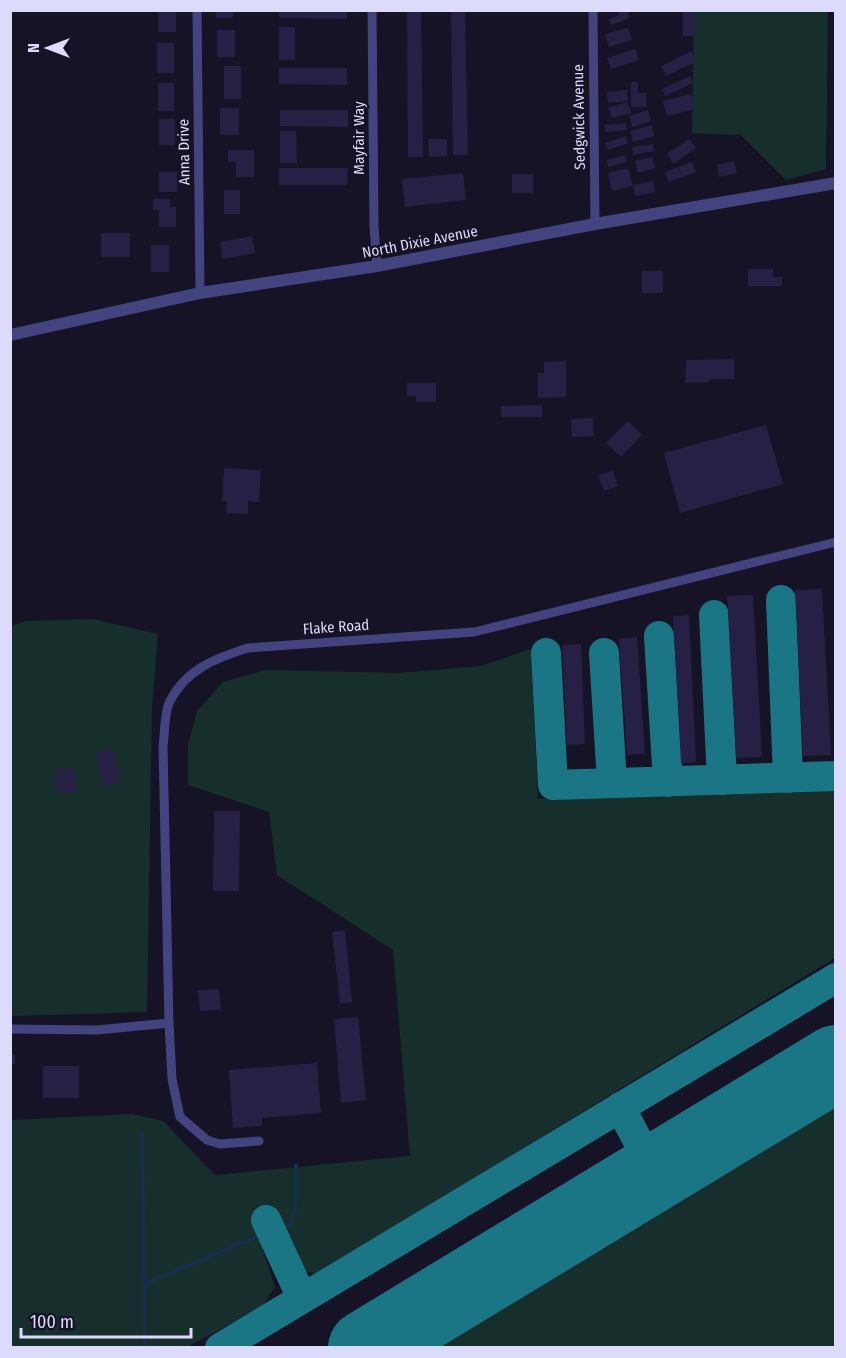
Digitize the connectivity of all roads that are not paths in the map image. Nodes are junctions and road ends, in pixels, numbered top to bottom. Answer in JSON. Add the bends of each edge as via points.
{"nodes":[{"id":1,"x":197,"y":10,"type":"edge"},
{"id":2,"x":372,"y":10,"type":"edge"},
{"id":3,"x":593,"y":10,"type":"edge"},
{"id":4,"x":836,"y":183,"type":"edge"},
{"id":5,"x":595,"y":224,"type":"junction"},
{"id":6,"x":377,"y":266,"type":"junction"},
{"id":7,"x":200,"y":293,"type":"junction"},
{"id":8,"x":10,"y":335,"type":"edge"},
{"id":9,"x":836,"y":542,"type":"edge"},
{"id":10,"x":169,"y":1023,"type":"junction"},
{"id":11,"x":10,"y":1029,"type":"edge"},
{"id":12,"x":260,"y":1141,"type":"dead end"}],
"edges":[{"from":1,"to":7,"type":"street","name":"Anna Drive"},
{"from":2,"to":6,"type":"street","name":"Mayfair Way"},
{"from":3,"to":5,"type":"street","name":"Sedgwick Avenue"},
{"from":4,"to":5,"type":"street","name":"North Dixie Avenue"},
{"from":5,"to":6,"type":"street","name":"North Dixie Avenue"},
{"from":6,"to":7,"type":"street","name":"North Dixie Avenue"},
{"from":7,"to":8,"type":"street","name":"North Dixie Avenue"},
{"from":9,"to":10,"type":"street","name":"Flake Road","via":[[474,632],[248,648],[219,657],[189,674],[168,705],[163,746]]},
{"from":10,"to":11,"type":"street","via":[[97,1030]]},
{"from":10,"to":12,"type":"street","name":"Flake Road","via":[[172,1079],[180,1117],[213,1142]]}]}
